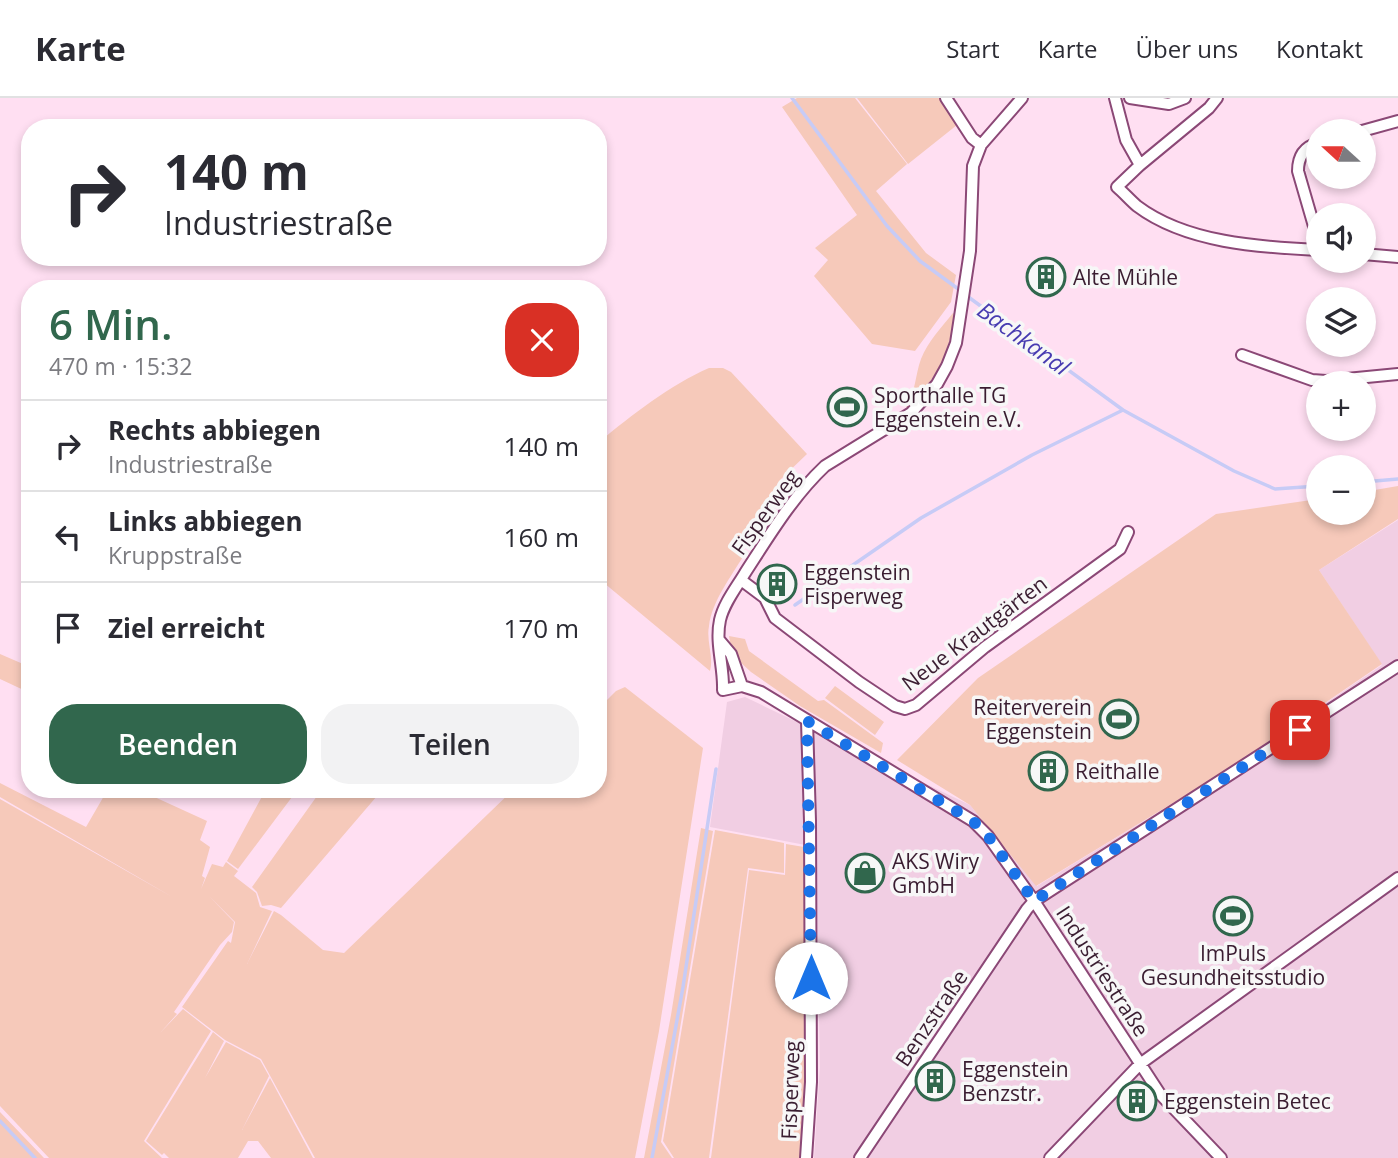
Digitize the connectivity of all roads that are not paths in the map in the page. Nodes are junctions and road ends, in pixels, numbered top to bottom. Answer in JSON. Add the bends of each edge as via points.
{"nodes":[{"id":1,"x":946,"y":98,"type":"edge"},
{"id":2,"x":1022,"y":98,"type":"edge"},
{"id":3,"x":1115,"y":98,"type":"edge"},
{"id":4,"x":1130,"y":98,"type":"edge"},
{"id":5,"x":1185,"y":98,"type":"edge"},
{"id":6,"x":1199,"y":98,"type":"edge"},
{"id":7,"x":1217,"y":98,"type":"edge"},
{"id":8,"x":1209,"y":108,"type":"junction"},
{"id":9,"x":1398,"y":121,"type":"edge"},
{"id":10,"x":1376,"y":127,"type":"edge"},
{"id":11,"x":981,"y":145,"type":"junction"},
{"id":12,"x":1306,"y":150,"type":"edge"},
{"id":13,"x":1140,"y":165,"type":"junction"},
{"id":14,"x":1307,"y":203,"type":"edge"},
{"id":15,"x":1306,"y":249,"type":"edge"},
{"id":16,"x":1376,"y":255,"type":"edge"},
{"id":17,"x":1398,"y":257,"type":"edge"},
{"id":18,"x":1242,"y":355,"type":"dead end"},
{"id":19,"x":1398,"y":374,"type":"edge"},
{"id":20,"x":1128,"y":532,"type":"dead end"},
{"id":21,"x":741,"y":580,"type":"junction"},
{"id":22,"x":720,"y":641,"type":"junction"},
{"id":23,"x":1398,"y":666,"type":"edge"},
{"id":24,"x":742,"y":686,"type":"junction"},
{"id":25,"x":807,"y":721,"type":"junction"},
{"id":26,"x":1398,"y":878,"type":"edge"},
{"id":27,"x":1034,"y":901,"type":"junction"},
{"id":28,"x":1140,"y":1064,"type":"junction"},
{"id":29,"x":806,"y":1158,"type":"edge"},
{"id":30,"x":860,"y":1158,"type":"edge"},
{"id":31,"x":1050,"y":1158,"type":"edge"},
{"id":32,"x":1221,"y":1158,"type":"edge"}],
"edges":[{"from":1,"to":11,"type":"street"},
{"from":2,"to":11,"type":"street"},
{"from":3,"to":13,"type":"street","via":[[1126,140]]},
{"from":4,"to":5,"type":"street","via":[[1169,103]]},
{"from":6,"to":8,"type":"street"},
{"from":7,"to":8,"type":"street"},
{"from":8,"to":13,"type":"street"},
{"from":9,"to":10,"type":"street"},
{"from":11,"to":21,"type":"street","name":"Fisperweg","via":[[973,166],[970,251],[956,343],[937,384],[923,403],[813,477]]},
{"from":12,"to":14,"type":"street","via":[[1298,171]]},
{"from":13,"to":15,"type":"street","via":[[1117,187],[1164,221],[1240,243]]},
{"from":16,"to":17,"type":"street"},
{"from":18,"to":19,"type":"street","via":[[1312,380]]},
{"from":20,"to":21,"type":"street","name":"Neue Krautgärten","via":[[1119,549],[905,709],[859,682],[775,618],[765,598]]},
{"from":21,"to":22,"type":"street","name":"Fisperweg","via":[[721,618]]},
{"from":22,"to":24,"type":"street","via":[[731,654]]},
{"from":22,"to":24,"type":"street","name":"Fisperweg","via":[[723,690]]},
{"from":23,"to":27,"type":"street"},
{"from":24,"to":25,"type":"street","via":[[761,691]]},
{"from":25,"to":27,"type":"street","name":"Industriestraße","via":[[973,821]]},
{"from":25,"to":29,"type":"street","name":"Fisperweg","via":[[811,1082]]},
{"from":26,"to":28,"type":"street"},
{"from":27,"to":28,"type":"street","name":"Industriestraße"},
{"from":27,"to":30,"type":"street","name":"Benzstraße"},
{"from":28,"to":31,"type":"street"},
{"from":28,"to":32,"type":"street","name":"Industriestraße","via":[[1160,1094]]}]}
